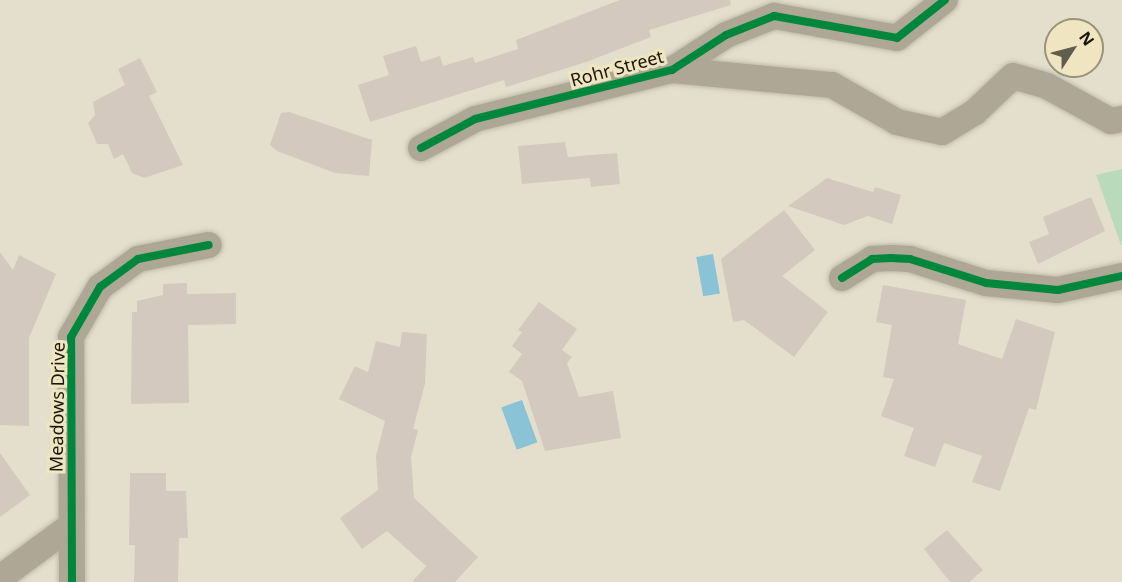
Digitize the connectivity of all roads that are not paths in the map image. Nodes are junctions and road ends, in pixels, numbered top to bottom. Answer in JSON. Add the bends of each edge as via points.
{"nodes":[{"id":1,"x":945,"y":0,"type":"edge"},
{"id":2,"x":672,"y":70,"type":"junction"},
{"id":3,"x":1122,"y":119,"type":"edge"},
{"id":4,"x":421,"y":148,"type":"dead end"},
{"id":5,"x":209,"y":245,"type":"dead end"},
{"id":6,"x":1122,"y":276,"type":"edge"},
{"id":7,"x":842,"y":278,"type":"dead end"},
{"id":8,"x":72,"y":525,"type":"junction"},
{"id":9,"x":0,"y":578,"type":"edge"},
{"id":10,"x":72,"y":582,"type":"edge"}],
"edges":[{"from":1,"to":2,"type":"street","name":"Rohr Street","via":[[897,38],[774,16],[726,34]]},
{"from":2,"to":3,"type":"street","via":[[832,85],[897,122],[942,132],[975,112],[1013,76],[1047,86],[1111,121]]},
{"from":2,"to":4,"type":"street","name":"Rohr Street","via":[[475,119]]},
{"from":5,"to":8,"type":"street","name":"Meadows Drive","via":[[138,259],[100,287],[71,337]]},
{"from":6,"to":7,"type":"street","via":[[1058,290],[986,283],[891,258],[872,260]]},
{"from":8,"to":9,"type":"street"},
{"from":8,"to":10,"type":"street","name":"Meadows Drive"}]}
